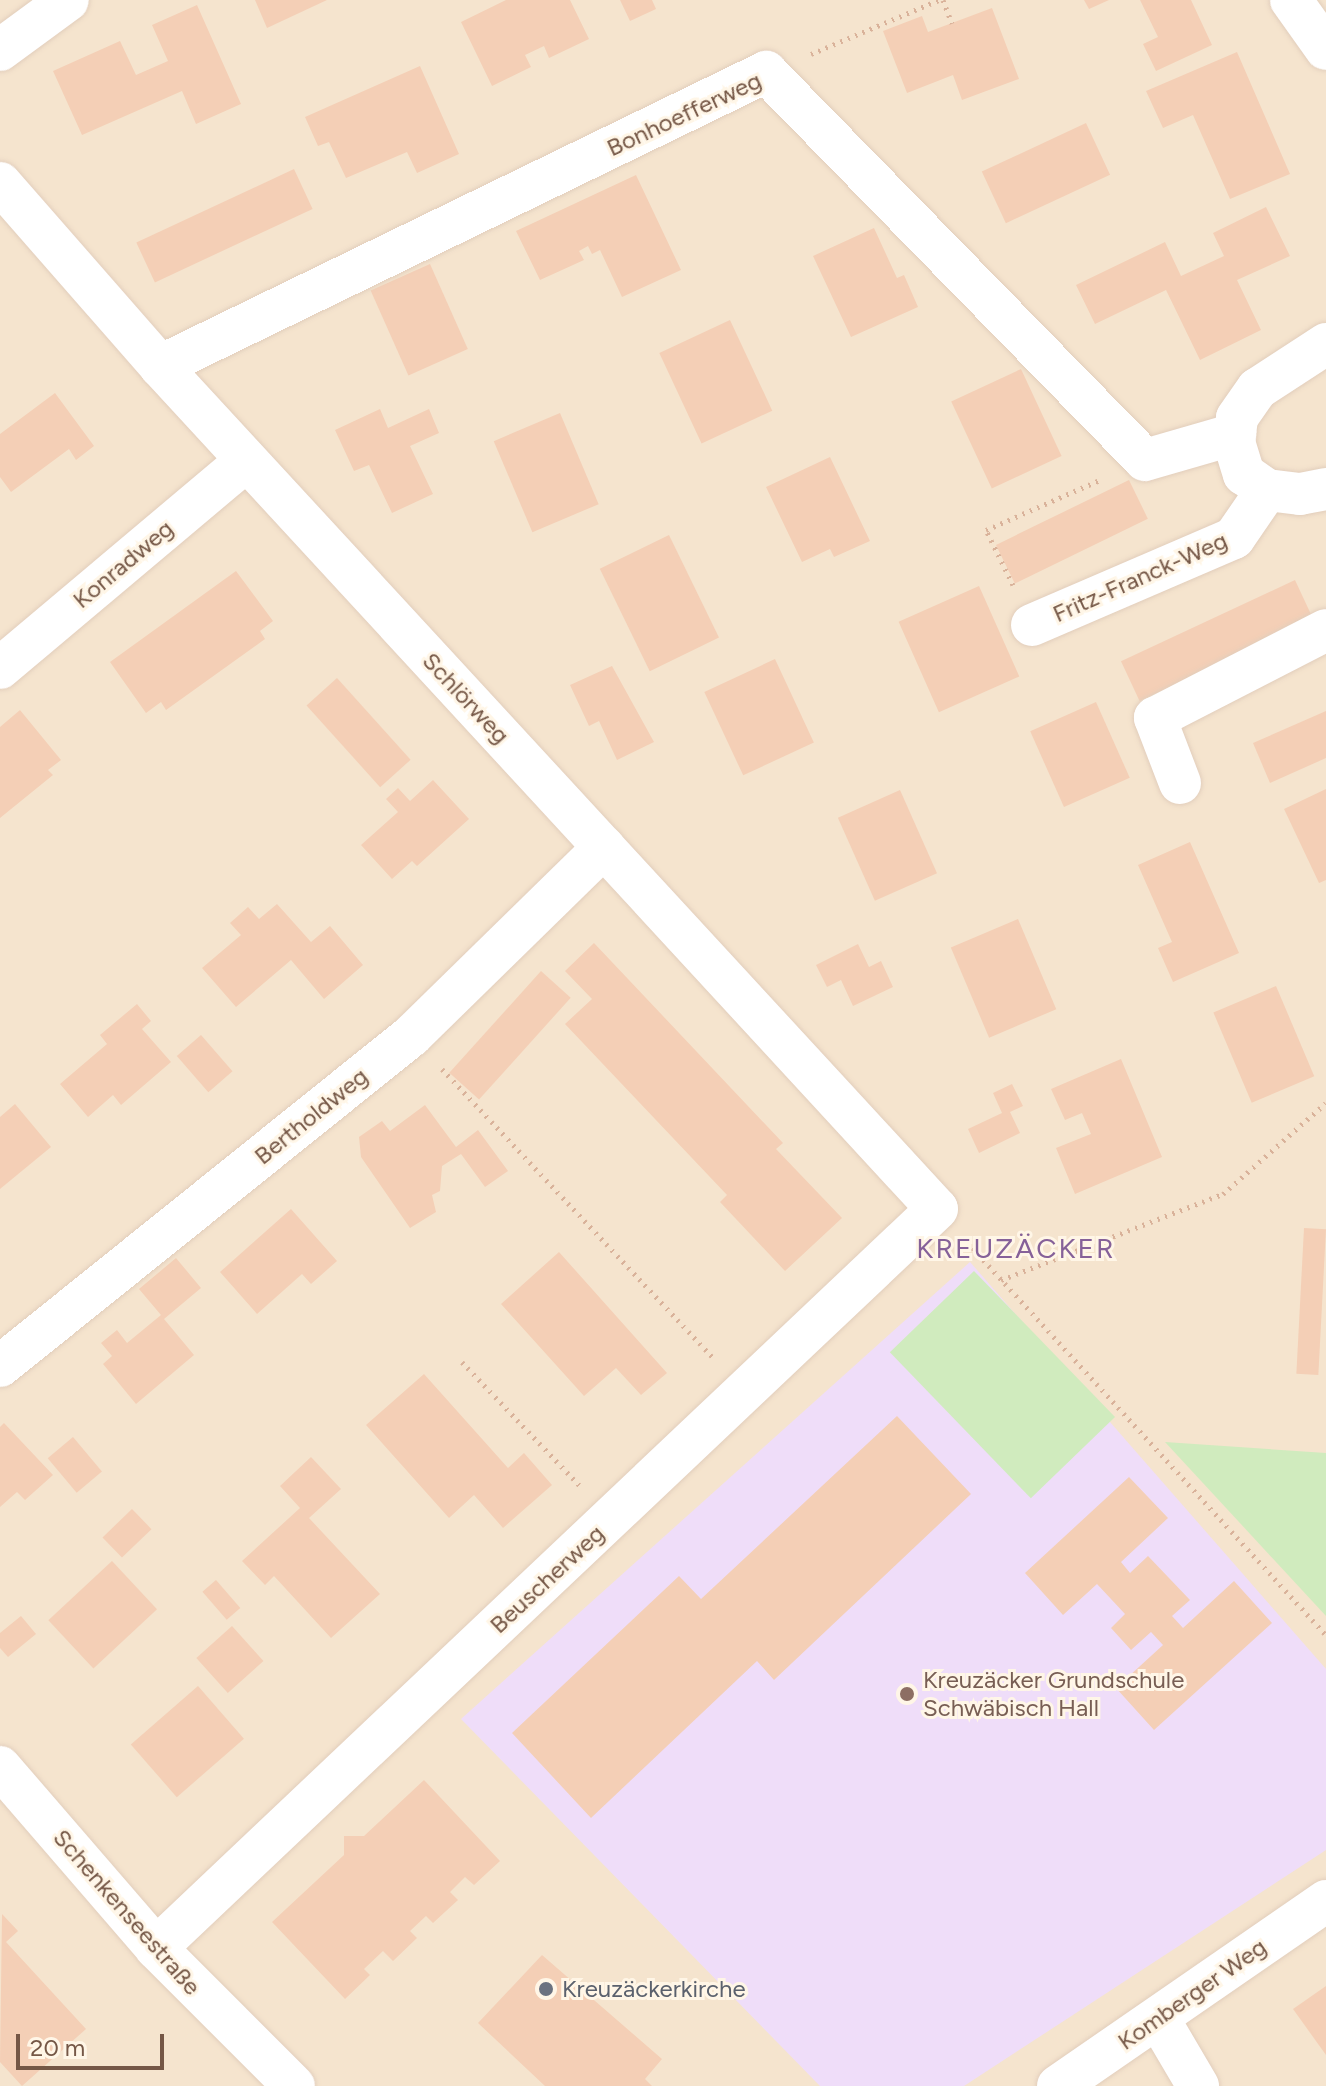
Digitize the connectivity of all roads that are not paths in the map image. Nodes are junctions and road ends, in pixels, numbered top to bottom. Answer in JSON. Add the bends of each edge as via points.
{"nodes":[{"id":1,"x":68,"y":0,"type":"edge"},
{"id":2,"x":1291,"y":0,"type":"edge"},
{"id":3,"x":1326,"y":49,"type":"edge"},
{"id":4,"x":0,"y":50,"type":"edge"},
{"id":5,"x":0,"y":183,"type":"edge"},
{"id":6,"x":1326,"y":344,"type":"edge"},
{"id":7,"x":160,"y":366,"type":"junction"},
{"id":8,"x":1235,"y":434,"type":"junction"},
{"id":9,"x":246,"y":461,"type":"junction"},
{"id":10,"x":1326,"y":489,"type":"edge"},
{"id":11,"x":1267,"y":490,"type":"junction"},
{"id":12,"x":1032,"y":625,"type":"road end"},
{"id":13,"x":1326,"y":630,"type":"edge"},
{"id":14,"x":0,"y":668,"type":"edge"},
{"id":15,"x":1180,"y":783,"type":"dead end"},
{"id":16,"x":604,"y":847,"type":"junction"},
{"id":17,"x":937,"y":1209,"type":"joint"},
{"id":18,"x":0,"y":1366,"type":"edge"},
{"id":19,"x":0,"y":1767,"type":"edge"},
{"id":20,"x":1326,"y":1901,"type":"edge"},
{"id":21,"x":156,"y":1948,"type":"junction"},
{"id":22,"x":1158,"y":2018,"type":"junction"},
{"id":23,"x":294,"y":2086,"type":"edge"},
{"id":24,"x":1058,"y":2086,"type":"edge"},
{"id":25,"x":1198,"y":2086,"type":"edge"}],
"edges":[{"from":1,"to":4,"type":"street"},
{"from":2,"to":3,"type":"street"},
{"from":5,"to":7,"type":"street","name":"Schlörweg"},
{"from":6,"to":8,"type":"street","via":[[1257,389],[1237,418]]},
{"from":7,"to":8,"type":"street","name":"Bonhoefferweg","via":[[766,72],[1145,460]]},
{"from":7,"to":9,"type":"street","name":"Schlörweg"},
{"from":8,"to":11,"type":"street","via":[[1244,474]]},
{"from":9,"to":14,"type":"street","name":"Konradweg"},
{"from":9,"to":16,"type":"street","name":"Schlörweg"},
{"from":10,"to":11,"type":"street"},
{"from":11,"to":12,"type":"street","name":"Fritz-Franck-Weg","via":[[1234,538]]},
{"from":13,"to":15,"type":"street","via":[[1155,718]]},
{"from":16,"to":17,"type":"street","name":"Schlörweg"},
{"from":16,"to":18,"type":"street","name":"Bertholdweg","via":[[411,1036]]},
{"from":17,"to":21,"type":"street","name":"Beuscherweg"},
{"from":19,"to":21,"type":"street","name":"Schenkenseestraße"},
{"from":20,"to":22,"type":"street","name":"Komberger Weg"},
{"from":21,"to":23,"type":"street","name":"Schenkenseestraße"},
{"from":22,"to":24,"type":"street","name":"Komberger Weg"},
{"from":22,"to":25,"type":"street"}]}
